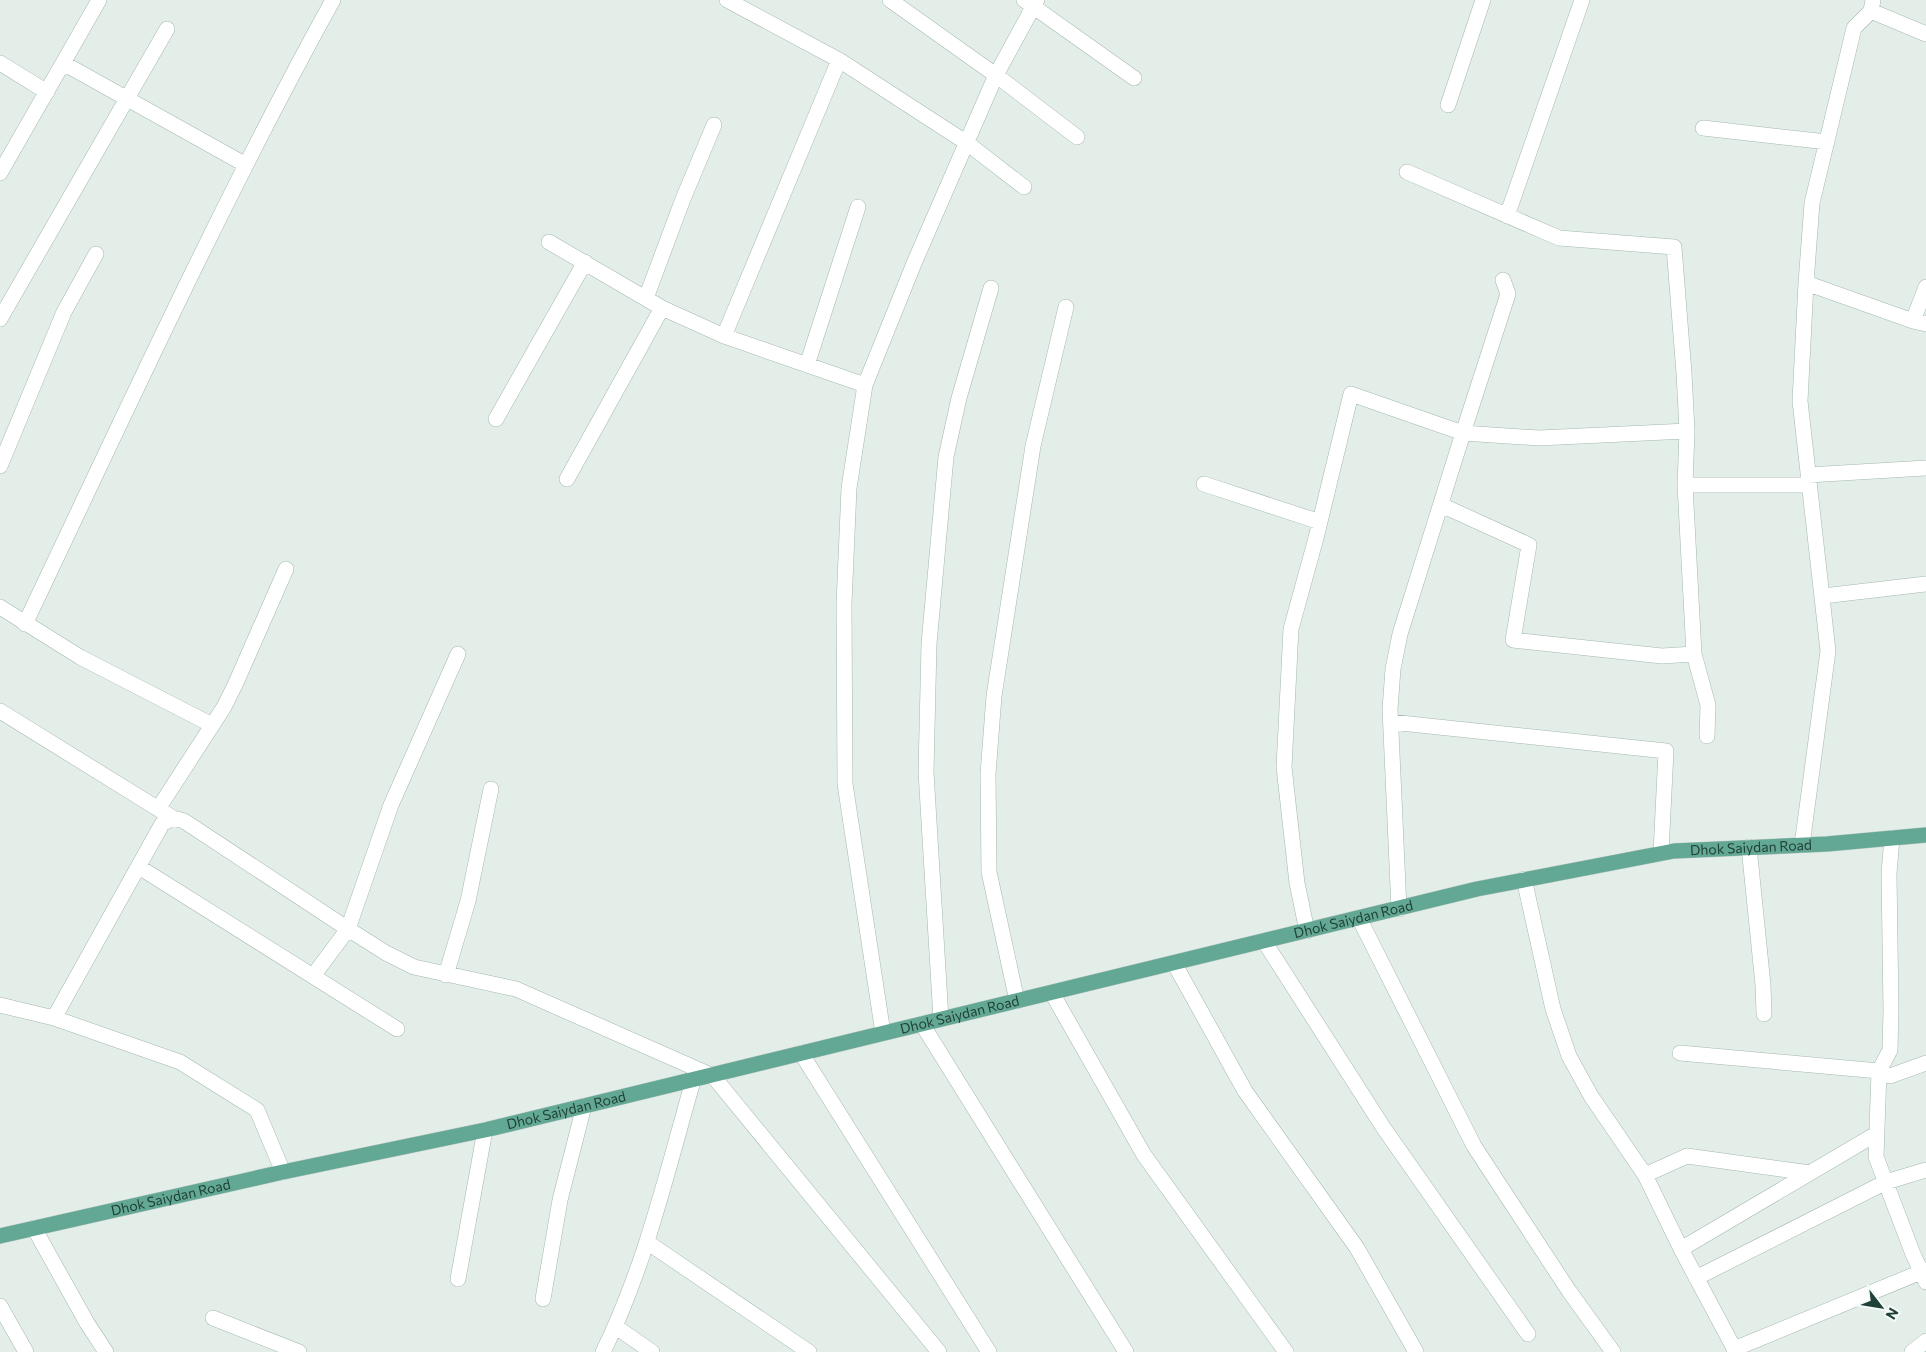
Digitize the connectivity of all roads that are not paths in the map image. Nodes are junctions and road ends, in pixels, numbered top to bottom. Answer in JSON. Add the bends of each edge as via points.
{"nodes":[{"id":1,"x":99,"y":0,"type":"edge"},
{"id":2,"x":333,"y":0,"type":"edge"},
{"id":3,"x":727,"y":0,"type":"edge"},
{"id":4,"x":890,"y":0,"type":"edge"},
{"id":5,"x":1483,"y":0,"type":"edge"},
{"id":6,"x":1582,"y":0,"type":"edge"},
{"id":7,"x":1032,"y":2,"type":"edge"},
{"id":8,"x":1872,"y":5,"type":"edge"},
{"id":9,"x":167,"y":29,"type":"dead end"},
{"id":10,"x":1926,"y":34,"type":"edge"},
{"id":11,"x":839,"y":60,"type":"junction"},
{"id":12,"x":0,"y":62,"type":"edge"},
{"id":13,"x":63,"y":63,"type":"junction"},
{"id":14,"x":996,"y":75,"type":"junction"},
{"id":15,"x":1134,"y":78,"type":"dead end"},
{"id":16,"x":47,"y":92,"type":"junction"},
{"id":17,"x":127,"y":99,"type":"junction"},
{"id":18,"x":1448,"y":105,"type":"dead end"},
{"id":19,"x":714,"y":125,"type":"dead end"},
{"id":20,"x":1703,"y":128,"type":"dead end"},
{"id":21,"x":1077,"y":138,"type":"dead end"},
{"id":22,"x":1827,"y":142,"type":"junction"},
{"id":23,"x":967,"y":143,"type":"junction"},
{"id":24,"x":246,"y":165,"type":"junction"},
{"id":25,"x":1407,"y":172,"type":"dead end"},
{"id":26,"x":0,"y":174,"type":"edge"},
{"id":27,"x":1024,"y":187,"type":"dead end"},
{"id":28,"x":858,"y":207,"type":"dead end"},
{"id":29,"x":1507,"y":216,"type":"junction"},
{"id":30,"x":549,"y":242,"type":"dead end"},
{"id":31,"x":96,"y":254,"type":"dead end"},
{"id":32,"x":585,"y":262,"type":"junction"},
{"id":33,"x":1503,"y":280,"type":"dead end"},
{"id":34,"x":1806,"y":283,"type":"junction"},
{"id":35,"x":1926,"y":287,"type":"edge"},
{"id":36,"x":991,"y":288,"type":"dead end"},
{"id":37,"x":646,"y":298,"type":"junction"},
{"id":38,"x":1066,"y":307,"type":"dead end"},
{"id":39,"x":662,"y":308,"type":"junction"},
{"id":40,"x":0,"y":319,"type":"edge"},
{"id":41,"x":1919,"y":323,"type":"edge"},
{"id":42,"x":724,"y":336,"type":"junction"},
{"id":43,"x":807,"y":365,"type":"junction"},
{"id":44,"x":865,"y":385,"type":"junction"},
{"id":45,"x":496,"y":418,"type":"dead end"},
{"id":46,"x":1687,"y":431,"type":"junction"},
{"id":47,"x":1463,"y":433,"type":"junction"},
{"id":48,"x":0,"y":466,"type":"edge"},
{"id":49,"x":1926,"y":468,"type":"edge"},
{"id":50,"x":567,"y":479,"type":"dead end"},
{"id":51,"x":1809,"y":480,"type":"junction"},
{"id":52,"x":1204,"y":484,"type":"dead end"},
{"id":53,"x":1685,"y":485,"type":"junction"},
{"id":54,"x":1441,"y":505,"type":"junction"},
{"id":55,"x":1320,"y":522,"type":"junction"},
{"id":56,"x":286,"y":569,"type":"dead end"},
{"id":57,"x":1926,"y":584,"type":"edge"},
{"id":58,"x":1823,"y":596,"type":"junction"},
{"id":59,"x":0,"y":607,"type":"edge"},
{"id":60,"x":26,"y":624,"type":"junction"},
{"id":61,"x":458,"y":654,"type":"dead end"},
{"id":62,"x":1694,"y":654,"type":"junction"},
{"id":63,"x":0,"y":711,"type":"edge"},
{"id":64,"x":1391,"y":722,"type":"junction"},
{"id":65,"x":212,"y":725,"type":"junction"},
{"id":66,"x":1707,"y":736,"type":"dead end"},
{"id":67,"x":491,"y":789,"type":"dead end"},
{"id":68,"x":158,"y":809,"type":"junction"},
{"id":69,"x":173,"y":818,"type":"junction"},
{"id":70,"x":1926,"y":835,"type":"edge"},
{"id":71,"x":1892,"y":838,"type":"junction"},
{"id":72,"x":1802,"y":845,"type":"junction"},
{"id":73,"x":1749,"y":847,"type":"junction"},
{"id":74,"x":1661,"y":854,"type":"junction"},
{"id":75,"x":139,"y":867,"type":"junction"},
{"id":76,"x":1524,"y":879,"type":"junction"},
{"id":77,"x":1399,"y":909,"type":"junction"},
{"id":78,"x":1359,"y":918,"type":"junction"},
{"id":79,"x":348,"y":929,"type":"junction"},
{"id":80,"x":1307,"y":931,"type":"junction"},
{"id":81,"x":1264,"y":941,"type":"junction"},
{"id":82,"x":1174,"y":963,"type":"junction"},
{"id":83,"x":446,"y":975,"type":"junction"},
{"id":84,"x":313,"y":976,"type":"junction"},
{"id":85,"x":1052,"y":993,"type":"junction"},
{"id":86,"x":1017,"y":1001,"type":"junction"},
{"id":87,"x":0,"y":1005,"type":"edge"},
{"id":88,"x":1764,"y":1014,"type":"dead end"},
{"id":89,"x":54,"y":1018,"type":"junction"},
{"id":90,"x":941,"y":1019,"type":"junction"},
{"id":91,"x":922,"y":1024,"type":"junction"},
{"id":92,"x":397,"y":1029,"type":"dead end"},
{"id":93,"x":883,"y":1033,"type":"junction"},
{"id":94,"x":801,"y":1053,"type":"junction"},
{"id":95,"x":1680,"y":1053,"type":"dead end"},
{"id":96,"x":1926,"y":1063,"type":"edge"},
{"id":97,"x":1880,"y":1071,"type":"junction"},
{"id":98,"x":713,"y":1076,"type":"junction"},
{"id":99,"x":693,"y":1081,"type":"junction"},
{"id":100,"x":584,"y":1106,"type":"junction"},
{"id":101,"x":485,"y":1130,"type":"junction"},
{"id":102,"x":1876,"y":1134,"type":"junction"},
{"id":103,"x":1926,"y":1170,"type":"edge"},
{"id":104,"x":283,"y":1172,"type":"junction"},
{"id":105,"x":1810,"y":1173,"type":"junction"},
{"id":106,"x":1645,"y":1175,"type":"junction"},
{"id":107,"x":1886,"y":1182,"type":"junction"},
{"id":108,"x":34,"y":1228,"type":"junction"},
{"id":109,"x":0,"y":1236,"type":"edge"},
{"id":110,"x":647,"y":1242,"type":"junction"},
{"id":111,"x":1680,"y":1249,"type":"junction"},
{"id":112,"x":1924,"y":1274,"type":"edge"},
{"id":113,"x":1696,"y":1278,"type":"junction"},
{"id":114,"x":458,"y":1279,"type":"dead end"},
{"id":115,"x":543,"y":1299,"type":"dead end"},
{"id":116,"x":0,"y":1306,"type":"edge"},
{"id":117,"x":213,"y":1318,"type":"dead end"},
{"id":118,"x":616,"y":1327,"type":"junction"},
{"id":119,"x":1528,"y":1334,"type":"dead end"},
{"id":120,"x":1926,"y":1341,"type":"edge"},
{"id":121,"x":934,"y":1350,"type":"edge"},
{"id":122,"x":1735,"y":1351,"type":"edge"},
{"id":123,"x":26,"y":1352,"type":"edge"},
{"id":124,"x":106,"y":1352,"type":"edge"},
{"id":125,"x":299,"y":1352,"type":"edge"},
{"id":126,"x":603,"y":1352,"type":"edge"},
{"id":127,"x":652,"y":1352,"type":"edge"},
{"id":128,"x":808,"y":1352,"type":"edge"},
{"id":129,"x":989,"y":1352,"type":"edge"},
{"id":130,"x":1126,"y":1352,"type":"edge"},
{"id":131,"x":1286,"y":1352,"type":"edge"},
{"id":132,"x":1416,"y":1352,"type":"edge"},
{"id":133,"x":1613,"y":1352,"type":"edge"},
{"id":134,"x":1912,"y":1352,"type":"edge"}],
"edges":[{"from":1,"to":13,"type":"street"},
{"from":2,"to":24,"type":"street"},
{"from":3,"to":11,"type":"street"},
{"from":4,"to":14,"type":"street"},
{"from":5,"to":18,"type":"street"},
{"from":6,"to":29,"type":"street"},
{"from":7,"to":14,"type":"street"},
{"from":7,"to":15,"type":"street"},
{"from":8,"to":10,"type":"street"},
{"from":8,"to":22,"type":"street","via":[[1854,28]]},
{"from":9,"to":17,"type":"street"},
{"from":11,"to":23,"type":"street"},
{"from":11,"to":42,"type":"street"},
{"from":12,"to":16,"type":"street"},
{"from":13,"to":16,"type":"street"},
{"from":13,"to":17,"type":"street"},
{"from":14,"to":21,"type":"street"},
{"from":14,"to":23,"type":"street"},
{"from":16,"to":26,"type":"street"},
{"from":17,"to":24,"type":"street"},
{"from":17,"to":40,"type":"street"},
{"from":19,"to":37,"type":"street"},
{"from":20,"to":22,"type":"street"},
{"from":22,"to":34,"type":"street","via":[[1812,203]]},
{"from":23,"to":27,"type":"street"},
{"from":23,"to":44,"type":"street"},
{"from":24,"to":60,"type":"street"},
{"from":25,"to":29,"type":"street"},
{"from":28,"to":43,"type":"street"},
{"from":29,"to":46,"type":"street","via":[[1559,238],[1674,247]]},
{"from":30,"to":32,"type":"street"},
{"from":31,"to":48,"type":"street","via":[[64,312]]},
{"from":32,"to":37,"type":"street"},
{"from":32,"to":45,"type":"street"},
{"from":33,"to":47,"type":"street","via":[[1508,294]]},
{"from":34,"to":41,"type":"street"},
{"from":34,"to":51,"type":"street","via":[[1800,401]]},
{"from":35,"to":41,"type":"street"},
{"from":36,"to":90,"type":"street","via":[[959,398],[946,457],[929,644],[926,772]]},
{"from":37,"to":39,"type":"street"},
{"from":38,"to":86,"type":"street","via":[[1034,446],[994,696],[988,774],[989,872]]},
{"from":39,"to":42,"type":"street"},
{"from":39,"to":50,"type":"street"},
{"from":42,"to":43,"type":"street"},
{"from":43,"to":44,"type":"street"},
{"from":44,"to":93,"type":"street","via":[[848,498],[844,604],[845,784]]},
{"from":46,"to":47,"type":"street","via":[[1539,438]]},
{"from":46,"to":53,"type":"street"},
{"from":47,"to":54,"type":"street"},
{"from":47,"to":55,"type":"street","via":[[1351,394]]},
{"from":49,"to":51,"type":"street"},
{"from":51,"to":53,"type":"street"},
{"from":51,"to":58,"type":"street"},
{"from":52,"to":55,"type":"street"},
{"from":53,"to":62,"type":"street"},
{"from":54,"to":62,"type":"street","via":[[1529,545],[1513,640],[1662,656]]},
{"from":54,"to":64,"type":"street","via":[[1400,634],[1393,669]]},
{"from":55,"to":80,"type":"street","via":[[1291,629],[1284,766],[1297,883]]},
{"from":56,"to":65,"type":"street","via":[[235,685]]},
{"from":57,"to":58,"type":"street"},
{"from":58,"to":72,"type":"street","via":[[1828,651]]},
{"from":59,"to":60,"type":"street"},
{"from":60,"to":65,"type":"street","via":[[80,657]]},
{"from":61,"to":79,"type":"street","via":[[391,805]]},
{"from":62,"to":66,"type":"street","via":[[1708,705]]},
{"from":63,"to":68,"type":"street"},
{"from":64,"to":74,"type":"street","via":[[1666,751]]},
{"from":64,"to":77,"type":"street"},
{"from":65,"to":68,"type":"street"},
{"from":67,"to":83,"type":"street","via":[[468,901]]},
{"from":68,"to":69,"type":"street"},
{"from":69,"to":75,"type":"street","via":[[162,824]]},
{"from":69,"to":79,"type":"street","via":[[184,821]]},
{"from":70,"to":71,"type":"main road","name":"Dhok Saiydan Road"},
{"from":71,"to":72,"type":"main road","name":"Dhok Saiydan Road"},
{"from":71,"to":97,"type":"street","via":[[1888,873],[1890,1050]]},
{"from":72,"to":73,"type":"main road","name":"Dhok Saiydan Road"},
{"from":73,"to":74,"type":"main road","name":"Dhok Saiydan Road"},
{"from":73,"to":88,"type":"street"},
{"from":74,"to":76,"type":"main road","name":"Dhok Saiydan Road"},
{"from":75,"to":84,"type":"street"},
{"from":75,"to":89,"type":"street"},
{"from":76,"to":77,"type":"main road","name":"Dhok Saiydan Road"},
{"from":76,"to":106,"type":"street","via":[[1553,1009],[1569,1056],[1591,1096]]},
{"from":77,"to":78,"type":"main road","name":"Dhok Saiydan Road"},
{"from":78,"to":80,"type":"main road","name":"Dhok Saiydan Road"},
{"from":78,"to":133,"type":"street","via":[[1474,1146]]},
{"from":79,"to":83,"type":"street","via":[[414,967]]},
{"from":79,"to":84,"type":"street"},
{"from":80,"to":81,"type":"main road","name":"Dhok Saiydan Road"},
{"from":81,"to":82,"type":"main road","name":"Dhok Saiydan Road"},
{"from":81,"to":119,"type":"street","via":[[1383,1127]]},
{"from":82,"to":85,"type":"main road","name":"Dhok Saiydan Road"},
{"from":82,"to":132,"type":"street","via":[[1245,1090],[1357,1248]]},
{"from":83,"to":98,"type":"street","via":[[516,989]]},
{"from":84,"to":92,"type":"street"},
{"from":85,"to":86,"type":"main road","name":"Dhok Saiydan Road"},
{"from":85,"to":131,"type":"street","via":[[1144,1155]]},
{"from":86,"to":90,"type":"main road","name":"Dhok Saiydan Road"},
{"from":87,"to":89,"type":"street"},
{"from":89,"to":104,"type":"street","via":[[180,1062],[257,1110]]},
{"from":90,"to":91,"type":"main road","name":"Dhok Saiydan Road"},
{"from":91,"to":93,"type":"main road","name":"Dhok Saiydan Road"},
{"from":91,"to":130,"type":"street"},
{"from":93,"to":94,"type":"main road","name":"Dhok Saiydan Road"},
{"from":94,"to":98,"type":"main road","name":"Dhok Saiydan Road"},
{"from":94,"to":129,"type":"street"},
{"from":95,"to":97,"type":"street"},
{"from":96,"to":97,"type":"street","via":[[1890,1076]]},
{"from":97,"to":102,"type":"street"},
{"from":98,"to":99,"type":"main road","name":"Dhok Saiydan Road"},
{"from":98,"to":121,"type":"street"},
{"from":99,"to":100,"type":"main road","name":"Dhok Saiydan Road"},
{"from":99,"to":110,"type":"street"},
{"from":100,"to":101,"type":"main road","name":"Dhok Saiydan Road"},
{"from":100,"to":115,"type":"street","via":[[560,1200]]},
{"from":101,"to":104,"type":"main road","name":"Dhok Saiydan Road"},
{"from":101,"to":114,"type":"street"},
{"from":102,"to":105,"type":"street"},
{"from":102,"to":107,"type":"street","via":[[1876,1157]]},
{"from":103,"to":107,"type":"street"},
{"from":104,"to":108,"type":"main road","name":"Dhok Saiydan Road"},
{"from":105,"to":106,"type":"street","via":[[1687,1156]]},
{"from":105,"to":111,"type":"street"},
{"from":106,"to":111,"type":"street"},
{"from":107,"to":112,"type":"street"},
{"from":107,"to":113,"type":"street"},
{"from":108,"to":109,"type":"main road","name":"Dhok Saiydan Road"},
{"from":108,"to":124,"type":"street","via":[[86,1323]]},
{"from":110,"to":118,"type":"street"},
{"from":110,"to":128,"type":"street"},
{"from":111,"to":113,"type":"street"},
{"from":112,"to":122,"type":"street"},
{"from":113,"to":122,"type":"street"},
{"from":116,"to":123,"type":"street"},
{"from":117,"to":125,"type":"street"},
{"from":118,"to":126,"type":"street"},
{"from":118,"to":127,"type":"street"},
{"from":120,"to":134,"type":"street"}]}
